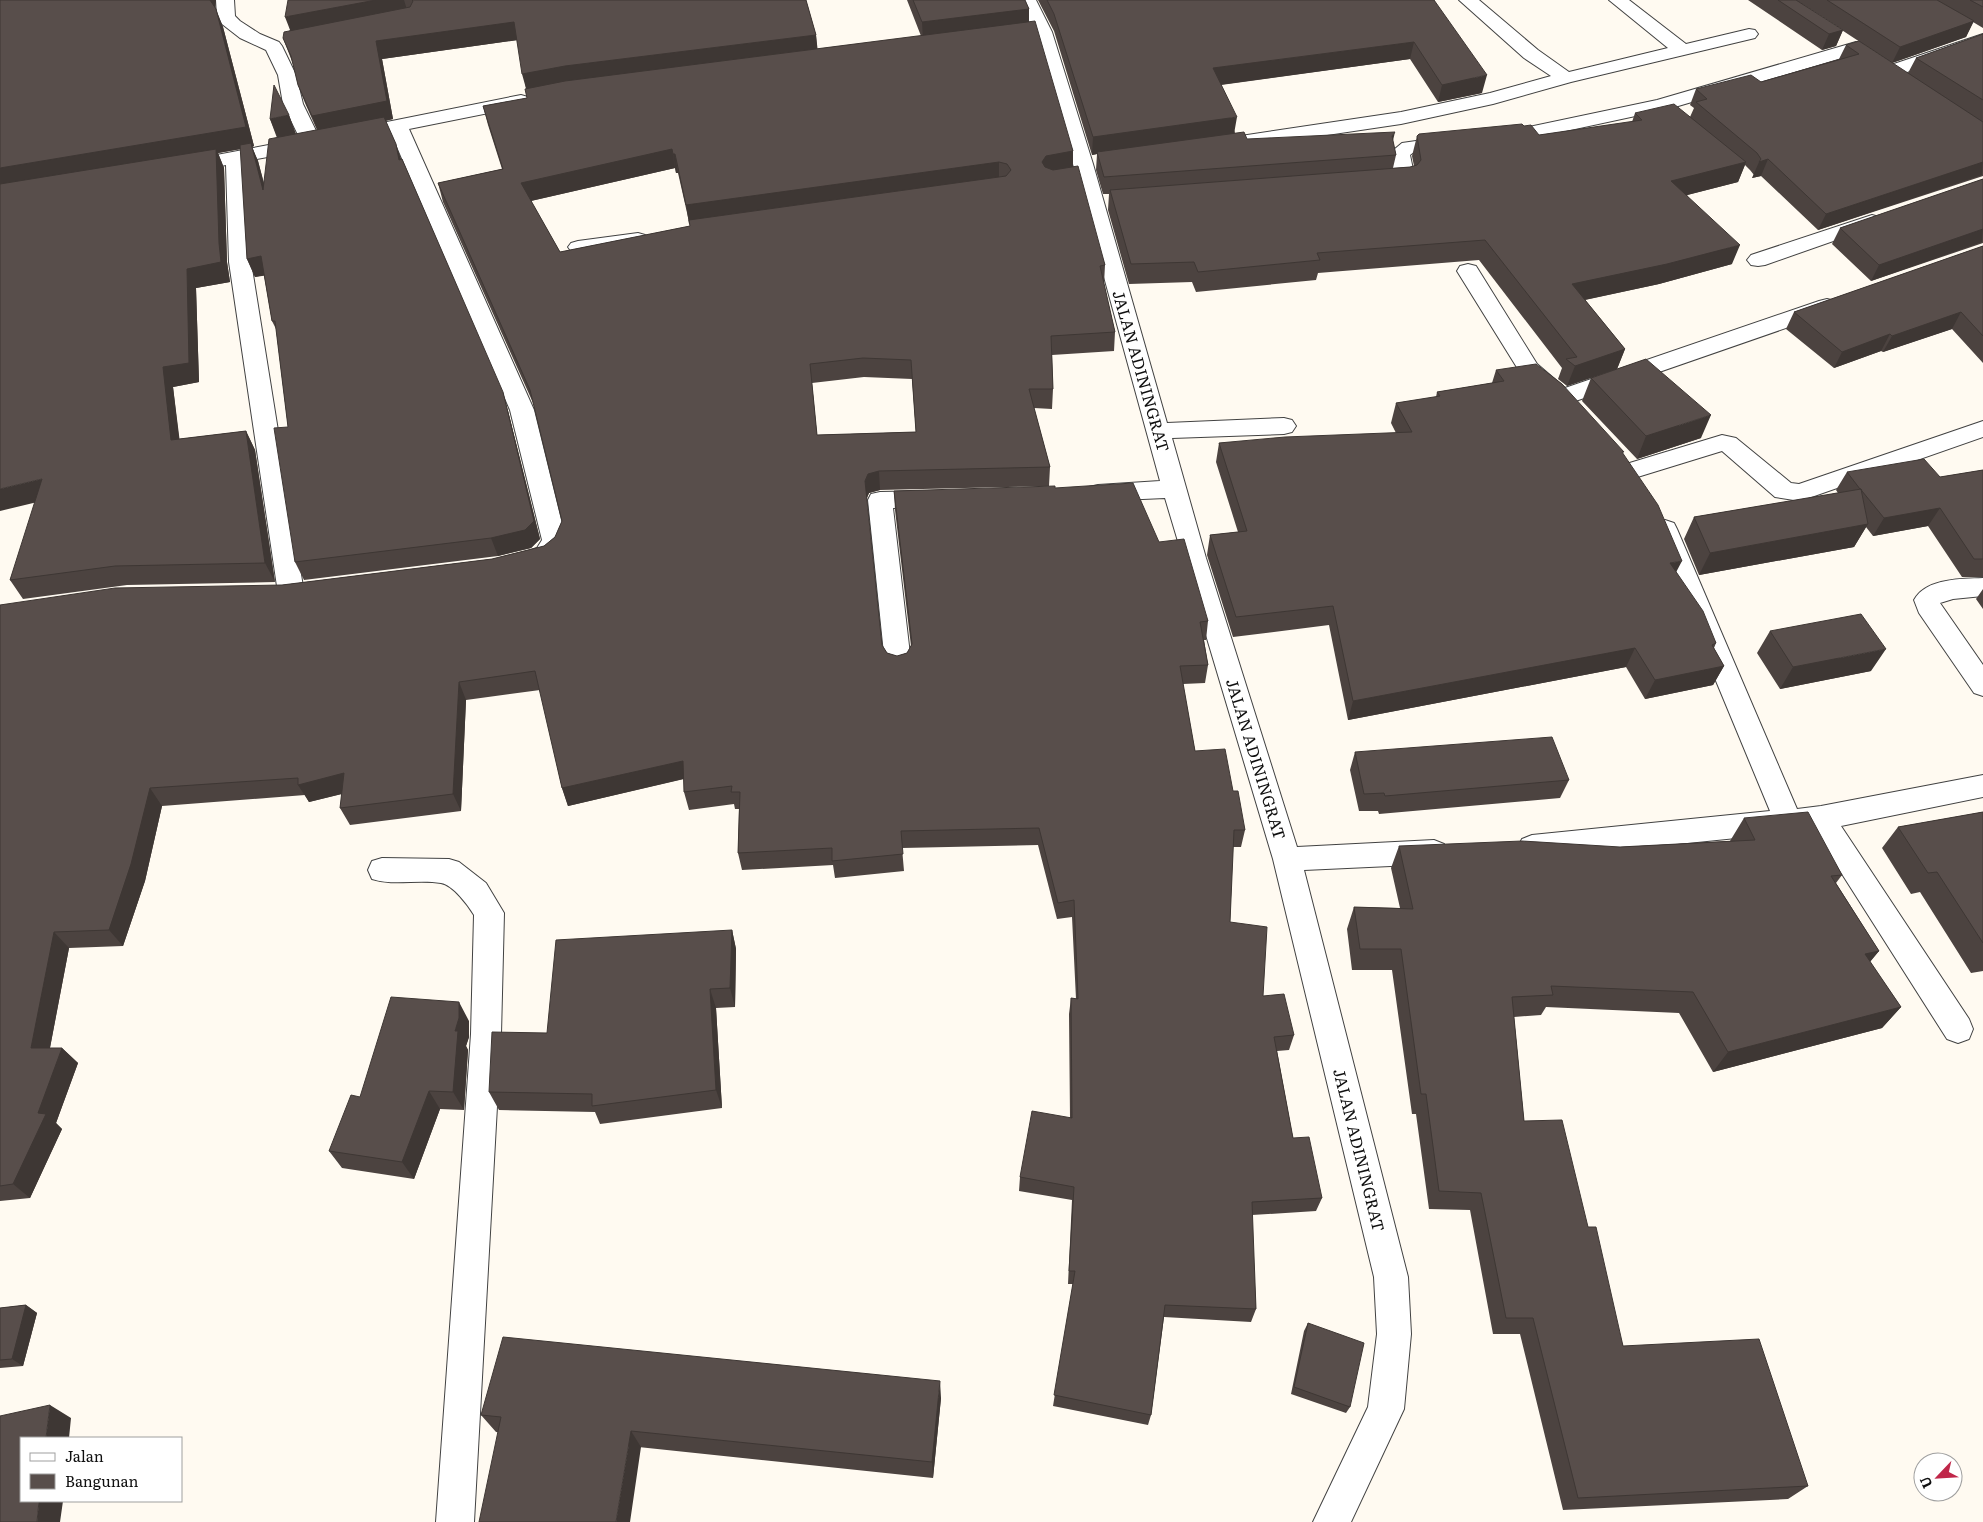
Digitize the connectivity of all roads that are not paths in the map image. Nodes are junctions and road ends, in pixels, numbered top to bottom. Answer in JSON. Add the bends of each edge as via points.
{"nodes":[{"id":1,"x":224,"y":0,"type":"edge"},
{"id":2,"x":1026,"y":0,"type":"edge"},
{"id":3,"x":1468,"y":0,"type":"edge"},
{"id":4,"x":1618,"y":0,"type":"edge"},
{"id":5,"x":1967,"y":28,"type":"edge"},
{"id":6,"x":1749,"y":34,"type":"dead end"},
{"id":7,"x":1839,"y":38,"type":"edge"},
{"id":8,"x":1983,"y":38,"type":"edge"},
{"id":9,"x":292,"y":42,"type":"edge"},
{"id":10,"x":273,"y":46,"type":"junction"},
{"id":11,"x":1681,"y":49,"type":"junction"},
{"id":12,"x":1873,"y":60,"type":"junction"},
{"id":13,"x":1566,"y":78,"type":"junction"},
{"id":14,"x":1911,"y":86,"type":"edge"},
{"id":15,"x":540,"y":98,"type":"edge"},
{"id":16,"x":1661,"y":104,"type":"junction"},
{"id":17,"x":1676,"y":117,"type":"edge"},
{"id":18,"x":398,"y":126,"type":"junction"},
{"id":19,"x":312,"y":143,"type":"junction"},
{"id":20,"x":1220,"y":145,"type":"edge"},
{"id":21,"x":236,"y":158,"type":"junction"},
{"id":22,"x":167,"y":170,"type":"edge"},
{"id":23,"x":1366,"y":182,"type":"edge"},
{"id":24,"x":1889,"y":215,"type":"edge"},
{"id":25,"x":656,"y":236,"type":"edge"},
{"id":26,"x":578,"y":247,"type":"edge"},
{"id":27,"x":1758,"y":260,"type":"dead end"},
{"id":28,"x":1468,"y":270,"type":"dead end"},
{"id":29,"x":1846,"y":298,"type":"edge"},
{"id":30,"x":1284,"y":426,"type":"dead end"},
{"id":31,"x":1983,"y":429,"type":"edge"},
{"id":32,"x":1158,"y":431,"type":"junction"},
{"id":33,"x":1174,"y":489,"type":"junction"},
{"id":34,"x":1079,"y":494,"type":"edge"},
{"id":35,"x":956,"y":498,"type":"edge"},
{"id":36,"x":506,"y":565,"type":"edge"},
{"id":37,"x":1983,"y":586,"type":"edge"},
{"id":38,"x":291,"y":592,"type":"edge"},
{"id":39,"x":898,"y":663,"type":"edge"},
{"id":40,"x":1983,"y":686,"type":"edge"},
{"id":41,"x":1983,"y":786,"type":"edge"},
{"id":42,"x":1821,"y":818,"type":"junction"},
{"id":43,"x":1788,"y":820,"type":"junction"},
{"id":44,"x":1509,"y":849,"type":"edge"},
{"id":45,"x":1461,"y":851,"type":"edge"},
{"id":46,"x":1287,"y":859,"type":"junction"},
{"id":47,"x":382,"y":870,"type":"dead end"},
{"id":48,"x":1958,"y":1029,"type":"dead end"},
{"id":49,"x":455,"y":1522,"type":"edge"},
{"id":50,"x":1332,"y":1522,"type":"edge"}],
"edges":[{"from":1,"to":10,"type":"street","via":[[226,17],[233,26]]},
{"from":2,"to":32,"type":"street","name":"JALAN ADININGRAT","via":[[1033,33],[1085,170],[1102,202]]},
{"from":3,"to":13,"type":"street","via":[[1531,54]]},
{"from":4,"to":11,"type":"street"},
{"from":5,"to":8,"type":"street"},
{"from":6,"to":11,"type":"street"},
{"from":7,"to":12,"type":"street"},
{"from":8,"to":12,"type":"street"},
{"from":9,"to":10,"type":"street"},
{"from":10,"to":19,"type":"street","via":[[287,75],[293,104]]},
{"from":11,"to":13,"type":"street"},
{"from":12,"to":14,"type":"street"},
{"from":12,"to":16,"type":"street"},
{"from":13,"to":20,"type":"street","via":[[1401,118]]},
{"from":15,"to":18,"type":"street"},
{"from":16,"to":17,"type":"street"},
{"from":16,"to":23,"type":"street","via":[[1514,136],[1410,147],[1400,153],[1405,179]]},
{"from":18,"to":19,"type":"street"},
{"from":18,"to":36,"type":"street","via":[[522,410],[554,540],[540,558]]},
{"from":19,"to":21,"type":"street"},
{"from":21,"to":22,"type":"street"},
{"from":21,"to":38,"type":"street","via":[[240,262]]},
{"from":24,"to":27,"type":"street"},
{"from":25,"to":26,"type":"street"},
{"from":28,"to":29,"type":"street","via":[[1529,369],[1570,404]]},
{"from":30,"to":32,"type":"street"},
{"from":31,"to":43,"type":"street","via":[[1800,493],[1784,491],[1728,444],[1722,443],[1624,464],[1663,524]]},
{"from":32,"to":33,"type":"street","name":"JALAN ADININGRAT"},
{"from":33,"to":34,"type":"street"},
{"from":33,"to":46,"type":"street","name":"JALAN ADININGRAT"},
{"from":35,"to":39,"type":"street","via":[[880,500]]},
{"from":37,"to":40,"type":"street","via":[[1945,592],[1927,600]]},
{"from":41,"to":42,"type":"street"},
{"from":42,"to":43,"type":"street"},
{"from":42,"to":48,"type":"street"},
{"from":43,"to":44,"type":"street"},
{"from":45,"to":46,"type":"street"},
{"from":46,"to":50,"type":"street","name":"JALAN ADININGRAT","via":[[1390,1277],[1394,1334],[1386,1409]]},
{"from":47,"to":49,"type":"street","via":[[449,871],[476,892],[489,913],[486,1034]]}]}
